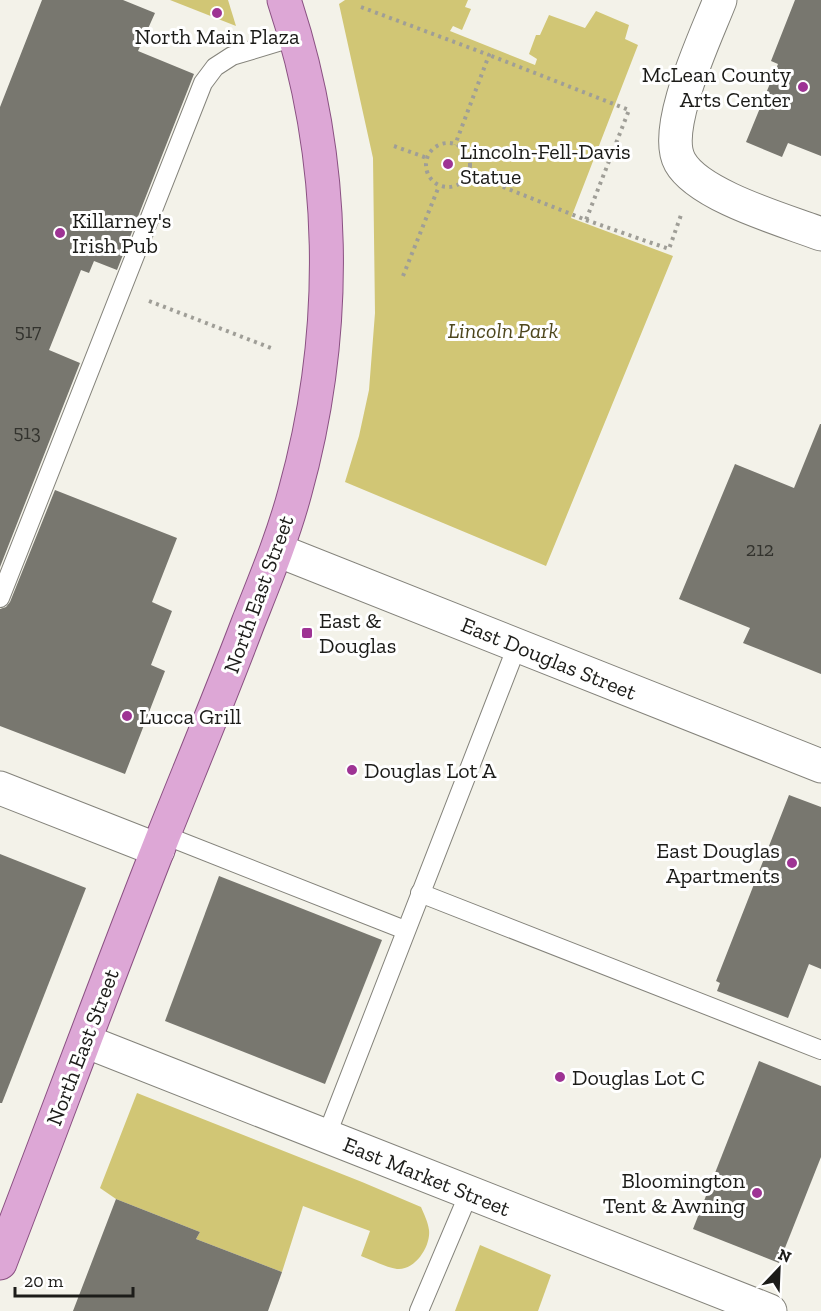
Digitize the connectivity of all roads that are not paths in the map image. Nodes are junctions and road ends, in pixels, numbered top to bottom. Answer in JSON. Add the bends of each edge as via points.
{"nodes":[{"id":1,"x":284,"y":0,"type":"edge"},
{"id":2,"x":720,"y":0,"type":"edge"},
{"id":3,"x":295,"y":37,"type":"junction"},
{"id":4,"x":821,"y":234,"type":"edge"},
{"id":5,"x":277,"y":550,"type":"junction"},
{"id":6,"x":0,"y":597,"type":"edge"},
{"id":7,"x":517,"y":646,"type":"junction"},
{"id":8,"x":821,"y":766,"type":"edge"},
{"id":9,"x":0,"y":788,"type":"edge"},
{"id":10,"x":161,"y":842,"type":"junction"},
{"id":11,"x":420,"y":892,"type":"junction"},
{"id":12,"x":405,"y":930,"type":"junction"},
{"id":13,"x":85,"y":1041,"type":"junction"},
{"id":14,"x":821,"y":1050,"type":"edge"},
{"id":15,"x":326,"y":1137,"type":"junction"},
{"id":16,"x":469,"y":1193,"type":"junction"},
{"id":17,"x":0,"y":1263,"type":"edge"},
{"id":18,"x":419,"y":1311,"type":"edge"},
{"id":19,"x":770,"y":1311,"type":"edge"}],
"edges":[{"from":1,"to":3,"type":"main road","name":"North East Street"},
{"from":2,"to":4,"type":"street","via":[[687,86],[676,129],[679,161],[704,186],[729,199]]},
{"from":3,"to":5,"type":"main road","name":"North East Street","via":[[309,90],[322,171],[328,280],[326,325],[312,423]]},
{"from":3,"to":6,"type":"lane","via":[[232,56],[215,67],[203,82]]},
{"from":5,"to":7,"type":"street","name":"East Douglas Street"},
{"from":5,"to":10,"type":"main road","name":"North East Street"},
{"from":7,"to":8,"type":"street","name":"East Douglas Street"},
{"from":7,"to":11,"type":"lane"},
{"from":9,"to":10,"type":"street"},
{"from":10,"to":12,"type":"lane"},
{"from":10,"to":13,"type":"main road","name":"North East Street"},
{"from":11,"to":12,"type":"lane"},
{"from":11,"to":14,"type":"lane"},
{"from":12,"to":15,"type":"lane"},
{"from":13,"to":15,"type":"street","name":"East Market Street"},
{"from":13,"to":17,"type":"main road","name":"North East Street"},
{"from":15,"to":16,"type":"street","name":"East Market Street"},
{"from":16,"to":18,"type":"lane"},
{"from":16,"to":19,"type":"street","name":"East Market Street"}]}
